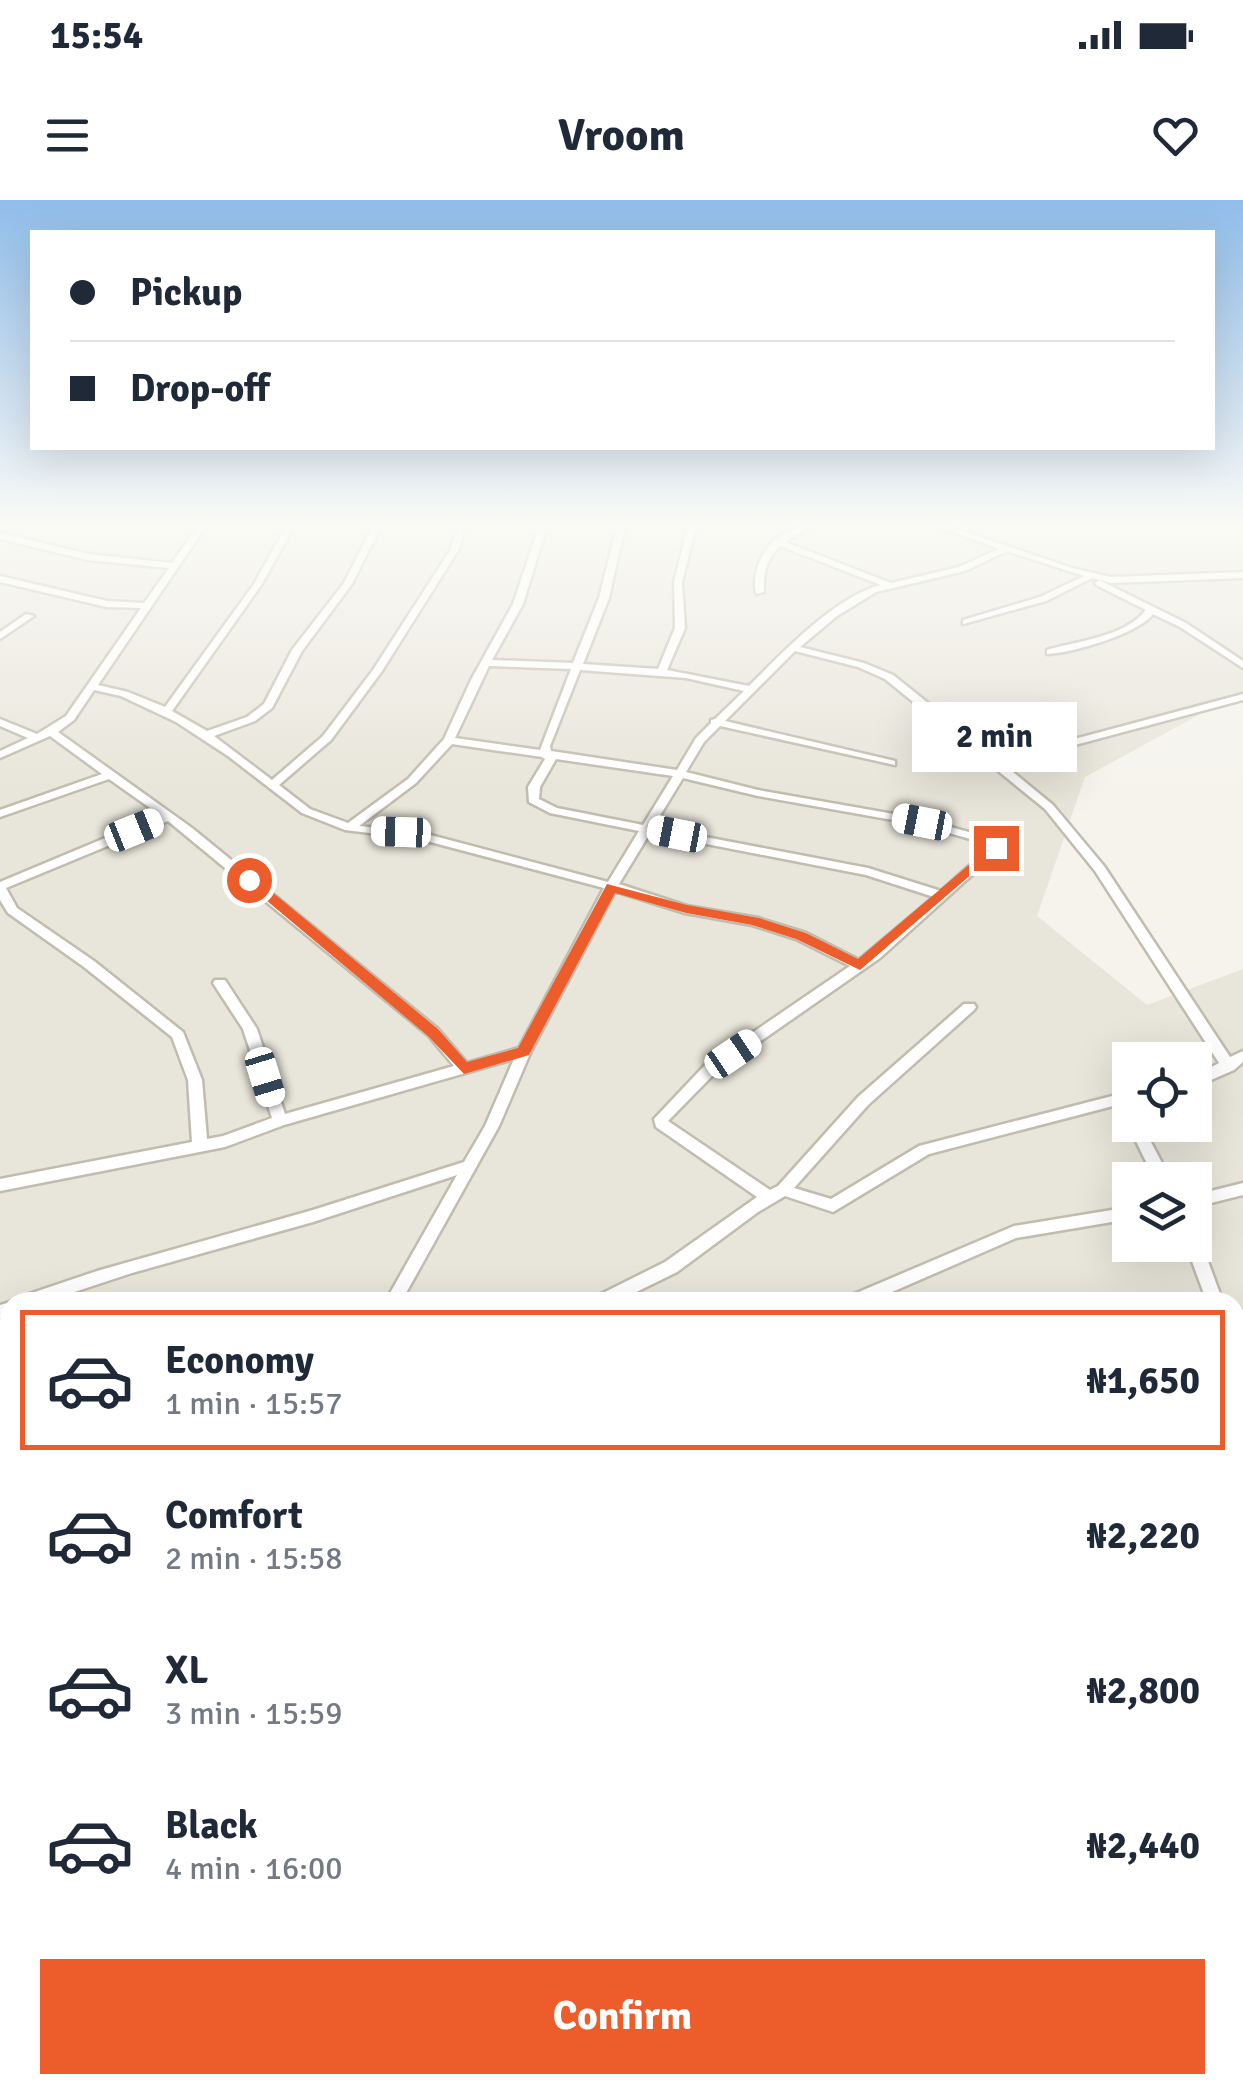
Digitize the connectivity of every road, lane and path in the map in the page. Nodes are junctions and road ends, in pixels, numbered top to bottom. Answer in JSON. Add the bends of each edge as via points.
{"nodes":[{"id":1,"x":143,"y":614,"type":"edge"},
{"id":2,"x":236,"y":614,"type":"edge"},
{"id":3,"x":325,"y":614,"type":"edge"},
{"id":4,"x":413,"y":614,"type":"edge"},
{"id":5,"x":512,"y":614,"type":"edge"},
{"id":6,"x":597,"y":614,"type":"edge"},
{"id":7,"x":679,"y":614,"type":"edge"},
{"id":8,"x":834,"y":614,"type":"edge"},
{"id":9,"x":991,"y":614,"type":"edge"},
{"id":10,"x":1150,"y":614,"type":"edge"},
{"id":11,"x":1160,"y":614,"type":"edge"},
{"id":12,"x":29,"y":616,"type":"dead end"},
{"id":13,"x":966,"y":622,"type":"dead end"},
{"id":14,"x":0,"y":636,"type":"edge"},
{"id":15,"x":793,"y":648,"type":"junction"},
{"id":16,"x":1050,"y":652,"type":"dead end"},
{"id":17,"x":485,"y":663,"type":"junction"},
{"id":18,"x":1243,"y":665,"type":"edge"},
{"id":19,"x":574,"y":668,"type":"junction"},
{"id":20,"x":661,"y":674,"type":"junction"},
{"id":21,"x":94,"y":687,"type":"junction"},
{"id":22,"x":750,"y":688,"type":"junction"},
{"id":23,"x":1243,"y":697,"type":"edge"},
{"id":24,"x":168,"y":710,"type":"junction"},
{"id":25,"x":0,"y":722,"type":"edge"},
{"id":26,"x":716,"y":722,"type":"junction"},
{"id":27,"x":44,"y":735,"type":"junction"},
{"id":28,"x":204,"y":736,"type":"junction"},
{"id":29,"x":449,"y":740,"type":"junction"},
{"id":30,"x":0,"y":754,"type":"edge"},
{"id":31,"x":552,"y":758,"type":"junction"},
{"id":32,"x":890,"y":763,"type":"dead end"},
{"id":33,"x":1001,"y":767,"type":"junction"},
{"id":34,"x":678,"y":773,"type":"junction"},
{"id":35,"x":111,"y":774,"type":"junction"},
{"id":36,"x":272,"y":786,"type":"junction"},
{"id":37,"x":0,"y":814,"type":"edge"},
{"id":38,"x":170,"y":816,"type":"junction"},
{"id":39,"x":348,"y":828,"type":"junction"},
{"id":40,"x":646,"y":828,"type":"junction"},
{"id":41,"x":612,"y":887,"type":"junction"},
{"id":42,"x":0,"y":888,"type":"edge"},
{"id":43,"x":941,"y":895,"type":"junction"},
{"id":44,"x":860,"y":966,"type":"junction"},
{"id":45,"x":220,"y":983,"type":"dead end"},
{"id":46,"x":968,"y":1007,"type":"dead end"},
{"id":47,"x":524,"y":1051,"type":"junction"},
{"id":48,"x":1243,"y":1056,"type":"edge"},
{"id":49,"x":1229,"y":1066,"type":"junction"},
{"id":50,"x":464,"y":1069,"type":"junction"},
{"id":51,"x":1212,"y":1074,"type":"edge"},
{"id":52,"x":1112,"y":1101,"type":"edge"},
{"id":53,"x":280,"y":1122,"type":"junction"},
{"id":54,"x":200,"y":1147,"type":"junction"},
{"id":55,"x":466,"y":1167,"type":"junction"},
{"id":56,"x":0,"y":1186,"type":"edge"},
{"id":57,"x":1243,"y":1189,"type":"edge"},
{"id":58,"x":776,"y":1194,"type":"junction"},
{"id":59,"x":1212,"y":1197,"type":"edge"},
{"id":60,"x":1112,"y":1215,"type":"edge"},
{"id":61,"x":1200,"y":1262,"type":"edge"},
{"id":62,"x":53,"y":1292,"type":"edge"},
{"id":63,"x":404,"y":1292,"type":"edge"},
{"id":64,"x":621,"y":1292,"type":"edge"},
{"id":65,"x":876,"y":1292,"type":"edge"},
{"id":66,"x":1210,"y":1292,"type":"edge"}],
"edges":[{"from":1,"to":21,"type":"street"},
{"from":2,"to":24,"type":"street"},
{"from":3,"to":28,"type":"street","via":[[268,706]]},
{"from":4,"to":36,"type":"street","via":[[327,738]]},
{"from":5,"to":17,"type":"street"},
{"from":6,"to":19,"type":"street"},
{"from":7,"to":20,"type":"street"},
{"from":8,"to":15,"type":"street"},
{"from":9,"to":13,"type":"street"},
{"from":10,"to":16,"type":"street"},
{"from":11,"to":18,"type":"street"},
{"from":12,"to":14,"type":"street"},
{"from":15,"to":22,"type":"street"},
{"from":15,"to":33,"type":"street","via":[[889,677]]},
{"from":17,"to":19,"type":"street"},
{"from":17,"to":29,"type":"street"},
{"from":19,"to":20,"type":"street"},
{"from":19,"to":31,"type":"street","via":[[544,746]]},
{"from":20,"to":22,"type":"street"},
{"from":21,"to":24,"type":"street"},
{"from":21,"to":27,"type":"street","via":[[70,718]]},
{"from":22,"to":26,"type":"street"},
{"from":23,"to":33,"type":"street","via":[[1026,754]]},
{"from":24,"to":28,"type":"street"},
{"from":25,"to":27,"type":"street"},
{"from":26,"to":32,"type":"street"},
{"from":26,"to":34,"type":"street"},
{"from":27,"to":30,"type":"street"},
{"from":27,"to":35,"type":"street"},
{"from":28,"to":36,"type":"street"},
{"from":29,"to":31,"type":"street"},
{"from":29,"to":39,"type":"street","via":[[400,792]]},
{"from":31,"to":34,"type":"street"},
{"from":31,"to":40,"type":"street","via":[[532,800],[554,811]]},
{"from":33,"to":49,"type":"street","via":[[1049,808],[1100,869]]},
{"from":34,"to":40,"type":"street"},
{"from":34,"to":43,"type":"street","via":[[993,842],[996,848]]},
{"from":35,"to":37,"type":"street"},
{"from":35,"to":38,"type":"street"},
{"from":36,"to":39,"type":"street"},
{"from":38,"to":42,"type":"street"},
{"from":38,"to":50,"type":"street","via":[[433,1032]]},
{"from":39,"to":41,"type":"street","via":[[420,836]]},
{"from":40,"to":41,"type":"street"},
{"from":40,"to":43,"type":"street","via":[[868,872]]},
{"from":41,"to":44,"type":"street","via":[[754,921]]},
{"from":41,"to":47,"type":"street"},
{"from":42,"to":54,"type":"street","via":[[12,910],[178,1035],[195,1080]]},
{"from":43,"to":44,"type":"street"},
{"from":44,"to":58,"type":"street","via":[[710,1069],[661,1118],[660,1124],[711,1160]]},
{"from":45,"to":53,"type":"street","via":[[250,1029]]},
{"from":46,"to":58,"type":"street","via":[[863,1101]]},
{"from":47,"to":50,"type":"street"},
{"from":47,"to":55,"type":"street"},
{"from":48,"to":49,"type":"street"},
{"from":49,"to":51,"type":"street"},
{"from":50,"to":53,"type":"street"},
{"from":52,"to":58,"type":"street","via":[[924,1150],[840,1205]]},
{"from":53,"to":54,"type":"street"},
{"from":54,"to":56,"type":"street"},
{"from":55,"to":62,"type":"street"},
{"from":55,"to":63,"type":"street"},
{"from":57,"to":59,"type":"street"},
{"from":58,"to":64,"type":"street","via":[[670,1268]]},
{"from":60,"to":65,"type":"street","via":[[1014,1232]]},
{"from":61,"to":66,"type":"street"}]}
